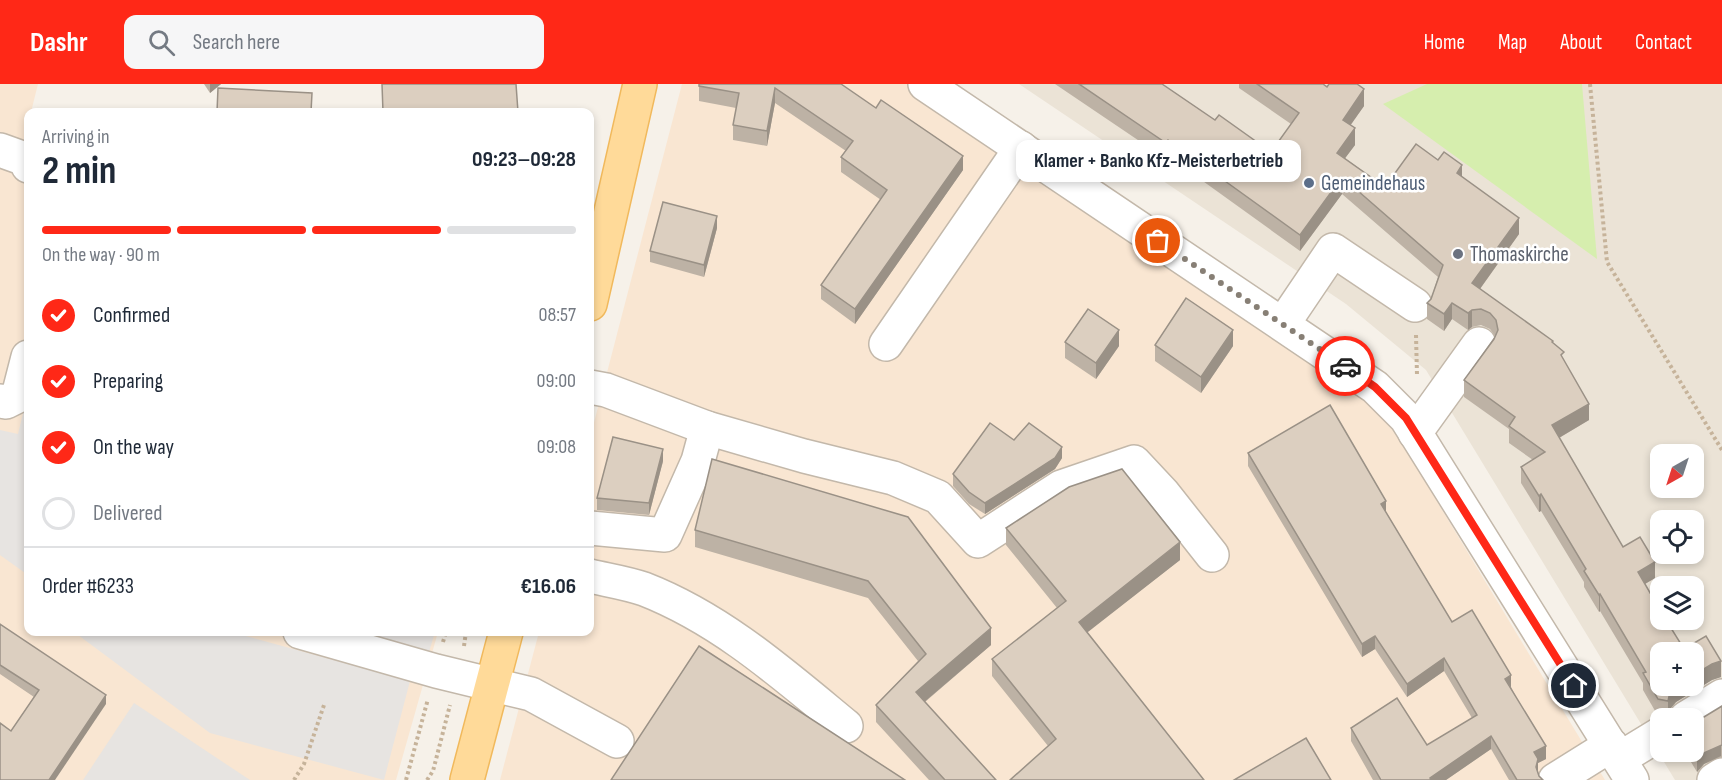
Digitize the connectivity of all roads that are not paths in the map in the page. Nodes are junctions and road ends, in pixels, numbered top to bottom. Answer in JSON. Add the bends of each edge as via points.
{"nodes":[{"id":1,"x":640,"y":84,"type":"edge"},
{"id":2,"x":925,"y":84,"type":"edge"},
{"id":3,"x":1022,"y":148,"type":"junction"},
{"id":4,"x":0,"y":150,"type":"edge"},
{"id":5,"x":24,"y":159,"type":"edge"},
{"id":6,"x":594,"y":286,"type":"edge"},
{"id":7,"x":1415,"y":305,"type":"road end"},
{"id":8,"x":1283,"y":324,"type":"junction"},
{"id":9,"x":886,"y":344,"type":"dead end"},
{"id":10,"x":1479,"y":344,"type":"dead end"},
{"id":11,"x":24,"y":373,"type":"edge"},
{"id":12,"x":594,"y":388,"type":"edge"},
{"id":13,"x":0,"y":401,"type":"edge"},
{"id":14,"x":1411,"y":426,"type":"junction"},
{"id":15,"x":707,"y":428,"type":"junction"},
{"id":16,"x":594,"y":528,"type":"edge"},
{"id":17,"x":1212,"y":555,"type":"dead end"},
{"id":18,"x":594,"y":577,"type":"edge"},
{"id":19,"x":314,"y":636,"type":"edge"},
{"id":20,"x":505,"y":636,"type":"edge"},
{"id":21,"x":492,"y":684,"type":"junction"},
{"id":22,"x":1722,"y":696,"type":"edge"},
{"id":23,"x":1702,"y":708,"type":"edge"},
{"id":24,"x":846,"y":726,"type":"dead end"},
{"id":25,"x":617,"y":741,"type":"dead end"},
{"id":26,"x":1650,"y":741,"type":"edge"},
{"id":27,"x":1621,"y":761,"type":"edge"},
{"id":28,"x":1722,"y":775,"type":"edge"},
{"id":29,"x":467,"y":780,"type":"edge"},
{"id":30,"x":1555,"y":780,"type":"edge"},
{"id":31,"x":1714,"y":780,"type":"edge"}],
"edges":[{"from":1,"to":6,"type":"main road"},
{"from":2,"to":3,"type":"street"},
{"from":3,"to":8,"type":"street"},
{"from":3,"to":9,"type":"street"},
{"from":4,"to":5,"type":"street"},
{"from":7,"to":8,"type":"street","via":[[1333,250]]},
{"from":8,"to":14,"type":"street","via":[[1375,387]]},
{"from":10,"to":14,"type":"street"},
{"from":11,"to":13,"type":"street","via":[[18,396]]},
{"from":12,"to":15,"type":"street"},
{"from":14,"to":27,"type":"street"},
{"from":15,"to":16,"type":"street","via":[[698,461],[665,535]]},
{"from":15,"to":17,"type":"street","via":[[893,478],[938,497],[978,541],[1061,487],[1134,462]]},
{"from":18,"to":24,"type":"street","via":[[642,589],[698,615],[755,651]]},
{"from":19,"to":21,"type":"street"},
{"from":20,"to":21,"type":"main road"},
{"from":21,"to":25,"type":"street","via":[[531,694]]},
{"from":21,"to":29,"type":"main road"},
{"from":22,"to":23,"type":"street"},
{"from":26,"to":27,"type":"street"},
{"from":27,"to":30,"type":"street"},
{"from":28,"to":31,"type":"street"}]}
